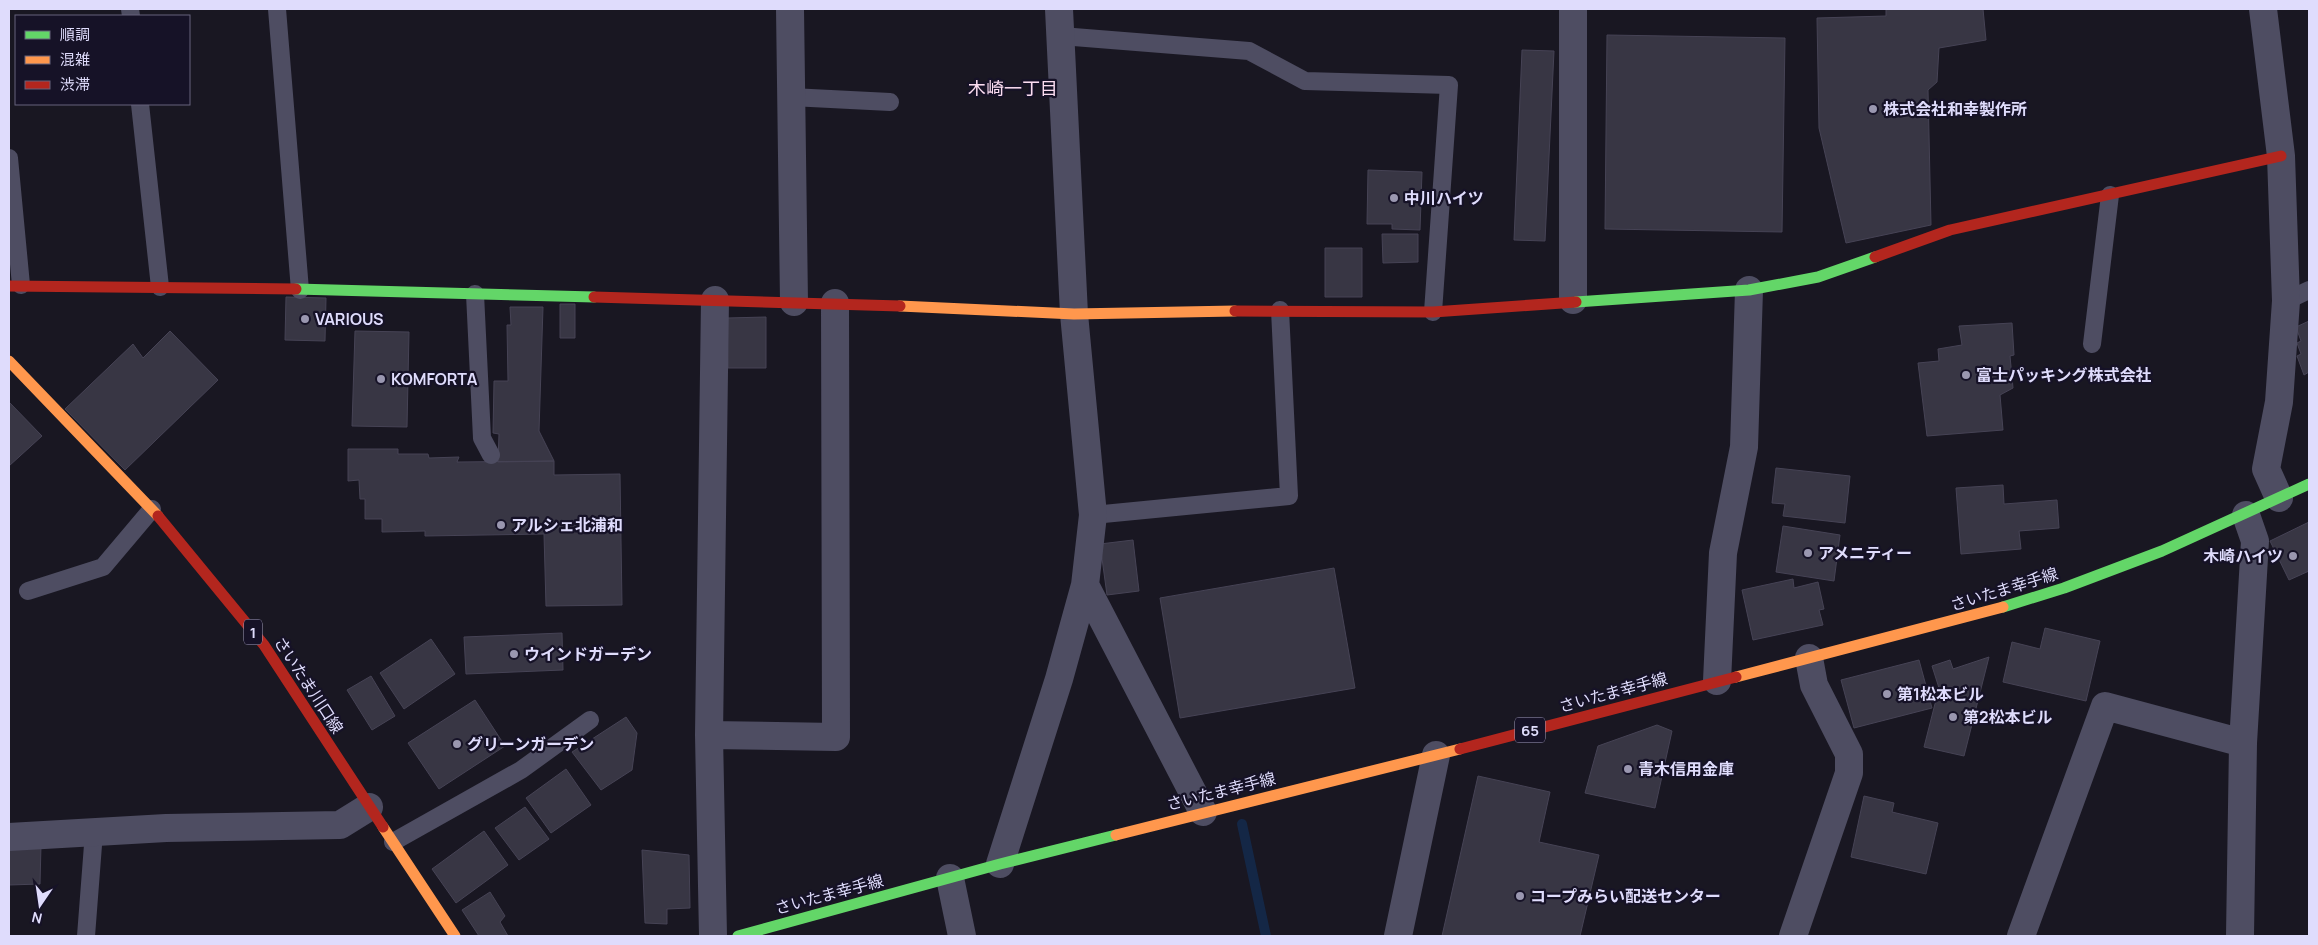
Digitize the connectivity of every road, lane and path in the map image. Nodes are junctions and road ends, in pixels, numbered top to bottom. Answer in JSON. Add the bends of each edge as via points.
{"nodes":[{"id":1,"x":277,"y":9,"type":"edge"},
{"id":2,"x":790,"y":9,"type":"edge"},
{"id":3,"x":1059,"y":9,"type":"edge"},
{"id":4,"x":1573,"y":9,"type":"edge"},
{"id":5,"x":2263,"y":9,"type":"edge"},
{"id":6,"x":1061,"y":36,"type":"junction"},
{"id":7,"x":791,"y":97,"type":"junction"},
{"id":8,"x":890,"y":102,"type":"dead end"},
{"id":9,"x":140,"y":105,"type":"edge"},
{"id":10,"x":2281,"y":156,"type":"junction"},
{"id":11,"x":9,"y":158,"type":"edge"},
{"id":12,"x":2110,"y":195,"type":"junction"},
{"id":13,"x":15,"y":285,"type":"edge"},
{"id":14,"x":160,"y":287,"type":"junction"},
{"id":15,"x":300,"y":290,"type":"junction"},
{"id":16,"x":1749,"y":290,"type":"junction"},
{"id":17,"x":475,"y":294,"type":"junction"},
{"id":18,"x":2298,"y":295,"type":"edge"},
{"id":19,"x":715,"y":300,"type":"junction"},
{"id":20,"x":1573,"y":300,"type":"junction"},
{"id":21,"x":794,"y":302,"type":"junction"},
{"id":22,"x":835,"y":303,"type":"junction"},
{"id":23,"x":1280,"y":310,"type":"junction"},
{"id":24,"x":1433,"y":312,"type":"junction"},
{"id":25,"x":1074,"y":314,"type":"junction"},
{"id":26,"x":2092,"y":344,"type":"dead end"},
{"id":27,"x":9,"y":360,"type":"edge"},
{"id":28,"x":491,"y":455,"type":"dead end"},
{"id":29,"x":2309,"y":484,"type":"edge"},
{"id":30,"x":2279,"y":498,"type":"junction"},
{"id":31,"x":152,"y":509,"type":"junction"},
{"id":32,"x":2246,"y":514,"type":"junction"},
{"id":33,"x":1093,"y":515,"type":"junction"},
{"id":34,"x":1085,"y":585,"type":"junction"},
{"id":35,"x":28,"y":591,"type":"dead end"},
{"id":36,"x":1809,"y":658,"type":"junction"},
{"id":37,"x":1717,"y":681,"type":"junction"},
{"id":38,"x":590,"y":720,"type":"dead end"},
{"id":39,"x":709,"y":735,"type":"junction"},
{"id":40,"x":2243,"y":743,"type":"junction"},
{"id":41,"x":1436,"y":755,"type":"junction"},
{"id":42,"x":369,"y":807,"type":"junction"},
{"id":43,"x":1203,"y":812,"type":"junction"},
{"id":44,"x":94,"y":832,"type":"junction"},
{"id":45,"x":9,"y":837,"type":"edge"},
{"id":46,"x":393,"y":842,"type":"junction"},
{"id":47,"x":1000,"y":864,"type":"junction"},
{"id":48,"x":950,"y":878,"type":"junction"},
{"id":49,"x":86,"y":936,"type":"edge"},
{"id":50,"x":456,"y":936,"type":"edge"},
{"id":51,"x":713,"y":936,"type":"edge"},
{"id":52,"x":738,"y":936,"type":"edge"},
{"id":53,"x":962,"y":936,"type":"edge"},
{"id":54,"x":1398,"y":936,"type":"edge"},
{"id":55,"x":1793,"y":936,"type":"edge"},
{"id":56,"x":2021,"y":936,"type":"edge"},
{"id":57,"x":2240,"y":936,"type":"edge"}],
"edges":[{"from":1,"to":15,"type":"lane"},
{"from":2,"to":7,"type":"street"},
{"from":3,"to":6,"type":"street"},
{"from":4,"to":20,"type":"street"},
{"from":5,"to":10,"type":"street"},
{"from":6,"to":24,"type":"lane","via":[[1249,51],[1305,81],[1449,85]]},
{"from":6,"to":25,"type":"street"},
{"from":7,"to":8,"type":"lane"},
{"from":7,"to":21,"type":"street"},
{"from":9,"to":14,"type":"lane"},
{"from":10,"to":12,"type":"main road"},
{"from":10,"to":18,"type":"street"},
{"from":11,"to":13,"type":"lane"},
{"from":12,"to":16,"type":"main road","via":[[1950,230],[1818,277]]},
{"from":12,"to":26,"type":"lane"},
{"from":13,"to":14,"type":"main road"},
{"from":14,"to":15,"type":"main road"},
{"from":15,"to":17,"type":"main road"},
{"from":16,"to":20,"type":"main road"},
{"from":16,"to":37,"type":"street","via":[[1744,447],[1723,553]]},
{"from":17,"to":19,"type":"main road"},
{"from":17,"to":28,"type":"lane","via":[[482,438]]},
{"from":18,"to":30,"type":"street","via":[[2266,469]]},
{"from":19,"to":21,"type":"main road"},
{"from":19,"to":39,"type":"street"},
{"from":20,"to":24,"type":"main road"},
{"from":21,"to":22,"type":"main road"},
{"from":22,"to":25,"type":"main road"},
{"from":22,"to":39,"type":"street","via":[[836,737]]},
{"from":23,"to":24,"type":"main road"},
{"from":23,"to":25,"type":"main road"},
{"from":23,"to":33,"type":"lane","via":[[1289,496]]},
{"from":25,"to":33,"type":"street"},
{"from":27,"to":31,"type":"main road","name":"さいたま川口線","number":"1"},
{"from":29,"to":30,"type":"main road","name":"さいたま幸手線","number":"65"},
{"from":30,"to":32,"type":"main road","name":"さいたま幸手線","number":"65"},
{"from":31,"to":35,"type":"lane","via":[[103,567]]},
{"from":31,"to":42,"type":"main road","name":"さいたま川口線","number":"1","via":[[264,645]]},
{"from":32,"to":36,"type":"main road","name":"さいたま幸手線","number":"65","via":[[2162,551],[2064,588],[1962,619]]},
{"from":32,"to":40,"type":"street","via":[[2254,541]]},
{"from":33,"to":34,"type":"street"},
{"from":34,"to":43,"type":"street"},
{"from":34,"to":47,"type":"street","via":[[1059,679]]},
{"from":36,"to":37,"type":"main road","name":"さいたま幸手線","number":"65"},
{"from":36,"to":55,"type":"street","via":[[1814,685],[1849,754],[1849,773]]},
{"from":37,"to":41,"type":"main road","name":"さいたま幸手線","number":"65"},
{"from":38,"to":46,"type":"lane","via":[[521,770]]},
{"from":39,"to":51,"type":"street"},
{"from":40,"to":56,"type":"street","via":[[2104,706]]},
{"from":40,"to":57,"type":"street"},
{"from":41,"to":43,"type":"main road","name":"さいたま幸手線","number":"65"},
{"from":41,"to":54,"type":"street"},
{"from":42,"to":44,"type":"street","via":[[340,825]]},
{"from":42,"to":46,"type":"main road","name":"さいたま川口線","number":"1"},
{"from":43,"to":47,"type":"main road","name":"さいたま幸手線","number":"65"},
{"from":44,"to":45,"type":"street"},
{"from":44,"to":49,"type":"lane"},
{"from":46,"to":50,"type":"main road","name":"さいたま川口線","number":"1"},
{"from":47,"to":48,"type":"main road","name":"さいたま幸手線","number":"65"},
{"from":48,"to":52,"type":"main road","name":"さいたま幸手線","number":"65"},
{"from":48,"to":53,"type":"street"}]}
